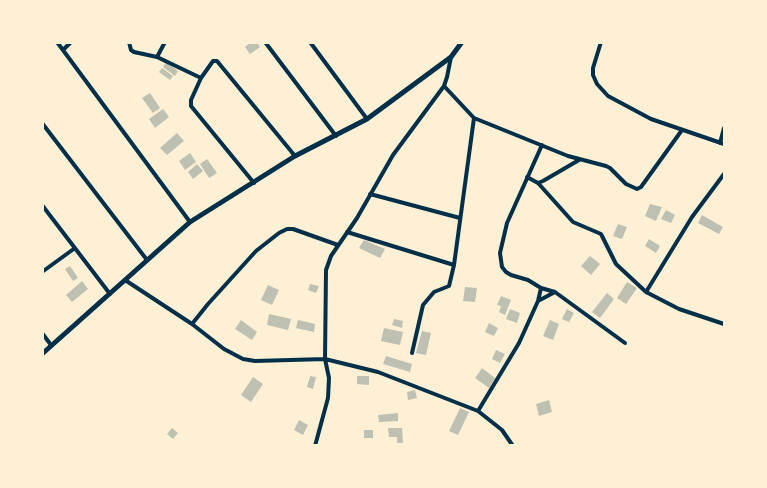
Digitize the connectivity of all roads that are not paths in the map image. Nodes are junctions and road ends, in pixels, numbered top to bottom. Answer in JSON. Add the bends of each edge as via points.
{"nodes":[{"id":1,"x":57,"y":42,"type":"edge"},
{"id":2,"x":71,"y":42,"type":"edge"},
{"id":3,"x":129,"y":42,"type":"edge"},
{"id":4,"x":165,"y":42,"type":"edge"},
{"id":5,"x":265,"y":42,"type":"edge"},
{"id":6,"x":310,"y":42,"type":"edge"},
{"id":7,"x":462,"y":42,"type":"edge"},
{"id":8,"x":601,"y":42,"type":"edge"},
{"id":9,"x":63,"y":50,"type":"junction"},
{"id":10,"x":157,"y":57,"type":"junction"},
{"id":11,"x":451,"y":57,"type":"junction"},
{"id":12,"x":201,"y":78,"type":"junction"},
{"id":13,"x":444,"y":86,"type":"junction"},
{"id":14,"x":474,"y":118,"type":"junction"},
{"id":15,"x":367,"y":119,"type":"junction"},
{"id":16,"x":42,"y":124,"type":"edge"},
{"id":17,"x":724,"y":128,"type":"edge"},
{"id":18,"x":682,"y":130,"type":"junction"},
{"id":19,"x":336,"y":136,"type":"junction"},
{"id":20,"x":722,"y":144,"type":"edge"},
{"id":21,"x":542,"y":145,"type":"junction"},
{"id":22,"x":295,"y":156,"type":"junction"},
{"id":23,"x":579,"y":160,"type":"junction"},
{"id":24,"x":724,"y":174,"type":"edge"},
{"id":25,"x":527,"y":178,"type":"junction"},
{"id":26,"x":254,"y":183,"type":"junction"},
{"id":27,"x":538,"y":183,"type":"junction"},
{"id":28,"x":370,"y":194,"type":"junction"},
{"id":29,"x":42,"y":205,"type":"edge"},
{"id":30,"x":460,"y":218,"type":"junction"},
{"id":31,"x":190,"y":222,"type":"junction"},
{"id":32,"x":347,"y":232,"type":"junction"},
{"id":33,"x":338,"y":245,"type":"junction"},
{"id":34,"x":75,"y":248,"type":"junction"},
{"id":35,"x":147,"y":260,"type":"junction"},
{"id":36,"x":454,"y":265,"type":"junction"},
{"id":37,"x":42,"y":272,"type":"edge"},
{"id":38,"x":125,"y":280,"type":"junction"},
{"id":39,"x":541,"y":288,"type":"junction"},
{"id":40,"x":555,"y":292,"type":"junction"},
{"id":41,"x":646,"y":292,"type":"junction"},
{"id":42,"x":110,"y":294,"type":"junction"},
{"id":43,"x":538,"y":301,"type":"junction"},
{"id":44,"x":192,"y":324,"type":"junction"},
{"id":45,"x":724,"y":324,"type":"edge"},
{"id":46,"x":42,"y":333,"type":"edge"},
{"id":47,"x":625,"y":343,"type":"dead end"},
{"id":48,"x":51,"y":345,"type":"junction"},
{"id":49,"x":412,"y":353,"type":"dead end"},
{"id":50,"x":42,"y":354,"type":"edge"},
{"id":51,"x":325,"y":359,"type":"junction"},
{"id":52,"x":478,"y":411,"type":"junction"},
{"id":53,"x":315,"y":446,"type":"edge"},
{"id":54,"x":513,"y":446,"type":"edge"}],
"edges":[{"from":1,"to":9,"type":"street"},
{"from":2,"to":9,"type":"street"},
{"from":3,"to":10,"type":"street","via":[[134,52]]},
{"from":4,"to":10,"type":"street"},
{"from":5,"to":19,"type":"street"},
{"from":6,"to":15,"type":"street"},
{"from":7,"to":11,"type":"street"},
{"from":8,"to":18,"type":"street","via":[[593,75],[608,96],[651,119]]},
{"from":9,"to":31,"type":"street"},
{"from":10,"to":12,"type":"street"},
{"from":11,"to":13,"type":"street"},
{"from":11,"to":15,"type":"street"},
{"from":12,"to":22,"type":"street","via":[[212,60],[217,61]]},
{"from":12,"to":26,"type":"street","via":[[191,106]]},
{"from":13,"to":14,"type":"street"},
{"from":13,"to":28,"type":"street","via":[[393,155]]},
{"from":14,"to":21,"type":"street"},
{"from":14,"to":30,"type":"street"},
{"from":15,"to":19,"type":"street"},
{"from":16,"to":35,"type":"street"},
{"from":17,"to":20,"type":"street"},
{"from":18,"to":20,"type":"street"},
{"from":18,"to":23,"type":"street","via":[[637,189],[626,184],[610,168]]},
{"from":19,"to":22,"type":"street"},
{"from":21,"to":23,"type":"street"},
{"from":21,"to":25,"type":"street"},
{"from":22,"to":26,"type":"street"},
{"from":23,"to":27,"type":"street"},
{"from":24,"to":41,"type":"street","via":[[692,217]]},
{"from":25,"to":27,"type":"street"},
{"from":25,"to":39,"type":"street","via":[[507,223],[500,261],[506,272]]},
{"from":26,"to":31,"type":"street"},
{"from":27,"to":41,"type":"street","via":[[573,222],[601,234],[616,264]]},
{"from":28,"to":30,"type":"street"},
{"from":28,"to":32,"type":"street"},
{"from":29,"to":34,"type":"street"},
{"from":30,"to":36,"type":"street"},
{"from":31,"to":35,"type":"street"},
{"from":32,"to":33,"type":"street"},
{"from":32,"to":36,"type":"street"},
{"from":33,"to":44,"type":"street","via":[[293,229],[278,232],[256,251]]},
{"from":33,"to":51,"type":"street","via":[[326,270]]},
{"from":34,"to":37,"type":"street"},
{"from":34,"to":42,"type":"street"},
{"from":35,"to":38,"type":"street"},
{"from":36,"to":49,"type":"street","via":[[449,286],[434,292],[423,305]]},
{"from":38,"to":42,"type":"street"},
{"from":38,"to":44,"type":"street"},
{"from":39,"to":40,"type":"street"},
{"from":39,"to":43,"type":"street"},
{"from":40,"to":43,"type":"street"},
{"from":40,"to":47,"type":"street"},
{"from":41,"to":45,"type":"street","via":[[679,309]]},
{"from":42,"to":48,"type":"street"},
{"from":43,"to":52,"type":"street","via":[[519,343]]},
{"from":44,"to":51,"type":"street","via":[[224,349],[243,359]]},
{"from":46,"to":48,"type":"street"},
{"from":48,"to":50,"type":"street"},
{"from":51,"to":52,"type":"street","via":[[378,372]]},
{"from":51,"to":53,"type":"street","via":[[329,378],[328,398]]},
{"from":52,"to":54,"type":"street","via":[[502,430]]}]}
